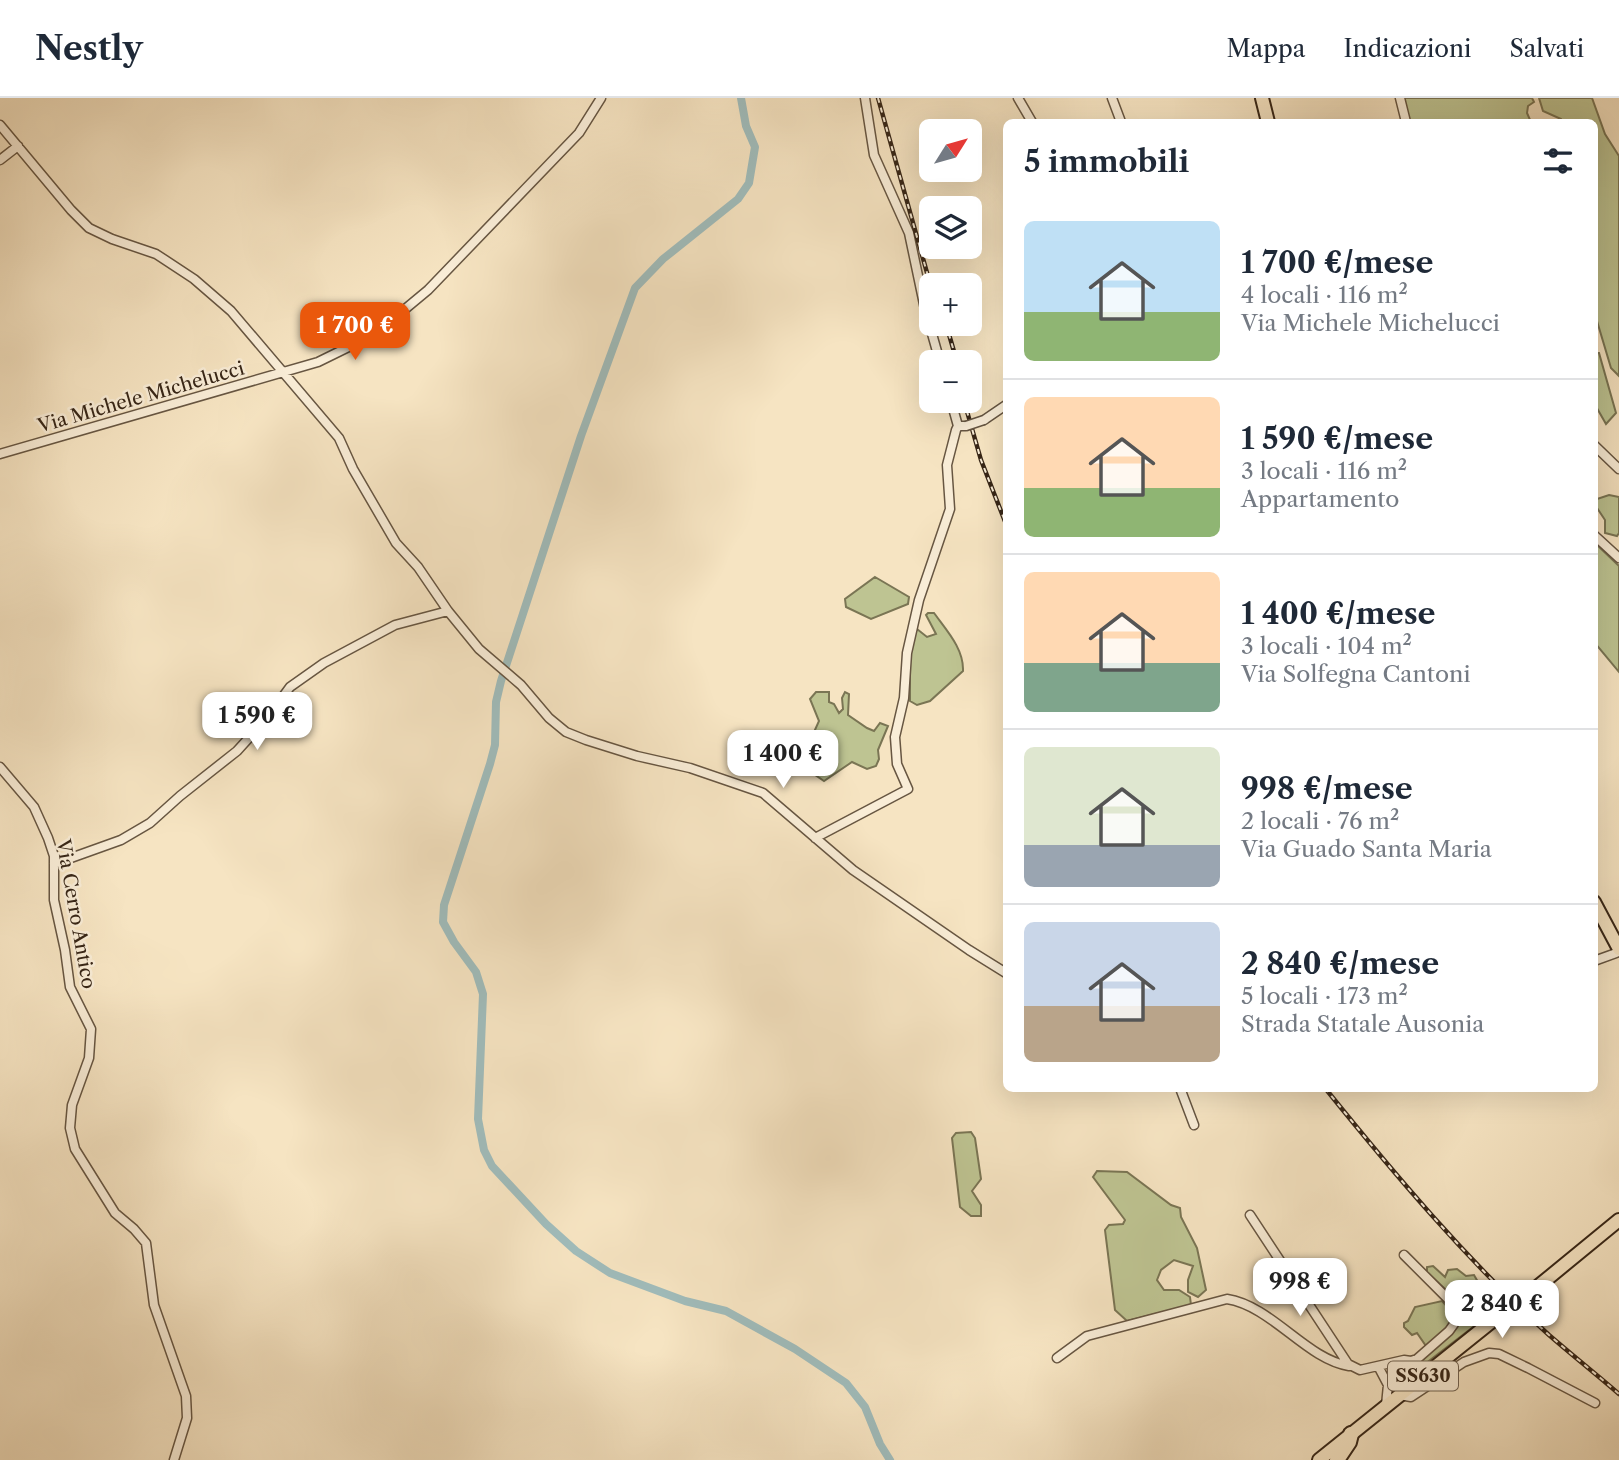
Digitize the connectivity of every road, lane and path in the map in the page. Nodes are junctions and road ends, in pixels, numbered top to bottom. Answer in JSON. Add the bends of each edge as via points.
{"nodes":[{"id":1,"x":601,"y":98,"type":"edge"},
{"id":2,"x":865,"y":98,"type":"edge"},
{"id":3,"x":1018,"y":98,"type":"edge"},
{"id":4,"x":1112,"y":98,"type":"edge"},
{"id":5,"x":1262,"y":98,"type":"edge"},
{"id":6,"x":1399,"y":98,"type":"edge"},
{"id":7,"x":1030,"y":119,"type":"edge"},
{"id":8,"x":1120,"y":119,"type":"edge"},
{"id":9,"x":1267,"y":119,"type":"edge"},
{"id":10,"x":1405,"y":119,"type":"edge"},
{"id":11,"x":0,"y":125,"type":"edge"},
{"id":12,"x":18,"y":146,"type":"junction"},
{"id":13,"x":0,"y":160,"type":"edge"},
{"id":14,"x":937,"y":350,"type":"edge"},
{"id":15,"x":283,"y":373,"type":"junction"},
{"id":16,"x":1003,"y":407,"type":"edge"},
{"id":17,"x":956,"y":413,"type":"edge"},
{"id":18,"x":962,"y":426,"type":"junction"},
{"id":19,"x":1598,"y":450,"type":"edge"},
{"id":20,"x":0,"y":454,"type":"edge"},
{"id":21,"x":1619,"y":469,"type":"edge"},
{"id":22,"x":1598,"y":539,"type":"edge"},
{"id":23,"x":1619,"y":558,"type":"edge"},
{"id":24,"x":448,"y":611,"type":"junction"},
{"id":25,"x":0,"y":767,"type":"edge"},
{"id":26,"x":815,"y":838,"type":"junction"},
{"id":27,"x":54,"y":864,"type":"junction"},
{"id":28,"x":1598,"y":910,"type":"edge"},
{"id":29,"x":1619,"y":951,"type":"edge"},
{"id":30,"x":1598,"y":959,"type":"edge"},
{"id":31,"x":1003,"y":971,"type":"edge"},
{"id":32,"x":1182,"y":1092,"type":"edge"},
{"id":33,"x":1194,"y":1125,"type":"dead end"},
{"id":34,"x":1250,"y":1215,"type":"dead end"},
{"id":35,"x":1619,"y":1220,"type":"edge"},
{"id":36,"x":1404,"y":1255,"type":"dead end"},
{"id":37,"x":1057,"y":1358,"type":"dead end"},
{"id":38,"x":1378,"y":1366,"type":"junction"},
{"id":39,"x":1352,"y":1367,"type":"junction"},
{"id":40,"x":1388,"y":1385,"type":"junction"},
{"id":41,"x":1403,"y":1392,"type":"junction"},
{"id":42,"x":1595,"y":1403,"type":"dead end"},
{"id":43,"x":1386,"y":1405,"type":"junction"},
{"id":44,"x":1351,"y":1434,"type":"junction"},
{"id":45,"x":174,"y":1460,"type":"edge"},
{"id":46,"x":1319,"y":1460,"type":"edge"},
{"id":47,"x":1337,"y":1460,"type":"edge"}],
"edges":[{"from":1,"to":15,"type":"street","name":"Via Michele Michelucci","via":[[579,133],[398,318],[356,346]]},
{"from":2,"to":14,"type":"street","via":[[874,155],[909,233]]},
{"from":3,"to":7,"type":"street"},
{"from":4,"to":8,"type":"street"},
{"from":5,"to":9,"type":"main road"},
{"from":6,"to":10,"type":"street"},
{"from":11,"to":12,"type":"street"},
{"from":12,"to":13,"type":"street"},
{"from":12,"to":15,"type":"street","via":[[89,228],[156,254],[194,279],[231,311]]},
{"from":15,"to":20,"type":"street","name":"Via Michele Michelucci"},
{"from":15,"to":24,"type":"street","via":[[339,438],[396,543]]},
{"from":16,"to":18,"type":"street","bridge":true,"via":[[984,420]]},
{"from":17,"to":18,"type":"street"},
{"from":18,"to":26,"type":"street","via":[[947,465],[950,509],[919,600],[907,653],[895,737],[897,764],[908,789]]},
{"from":19,"to":21,"type":"street"},
{"from":22,"to":23,"type":"street"},
{"from":24,"to":26,"type":"street","via":[[478,649],[566,732],[763,793]]},
{"from":24,"to":27,"type":"street","via":[[395,625],[324,663],[290,687],[237,751],[150,823],[121,840]]},
{"from":25,"to":27,"type":"street","name":"Via Cerro Antico","via":[[34,807]]},
{"from":26,"to":31,"type":"street","via":[[875,885]]},
{"from":27,"to":45,"type":"street","name":"Via Cerro Antico","via":[[54,900],[69,987],[92,1038],[72,1105],[71,1138],[116,1213],[146,1243],[154,1305],[186,1396],[187,1418]]},
{"from":28,"to":29,"type":"main road"},
{"from":29,"to":30,"type":"street"},
{"from":32,"to":33,"type":"street"},
{"from":34,"to":39,"type":"street"},
{"from":35,"to":41,"type":"main road","number":"SS630","bridge":true},
{"from":36,"to":38,"type":"street","via":[[1450,1300],[1456,1314],[1454,1324],[1417,1359]]},
{"from":37,"to":39,"type":"street","via":[[1087,1336],[1227,1299]]},
{"from":38,"to":39,"type":"street"},
{"from":38,"to":40,"type":"street"},
{"from":40,"to":41,"type":"street"},
{"from":40,"to":43,"type":"street"},
{"from":41,"to":42,"type":"street","via":[[1411,1397],[1464,1362],[1489,1353],[1528,1367]]},
{"from":41,"to":43,"type":"main road","number":"SS630"},
{"from":43,"to":44,"type":"main road","number":"SS630"},
{"from":44,"to":46,"type":"main road","number":"SS630"},
{"from":44,"to":47,"type":"highway"}]}
